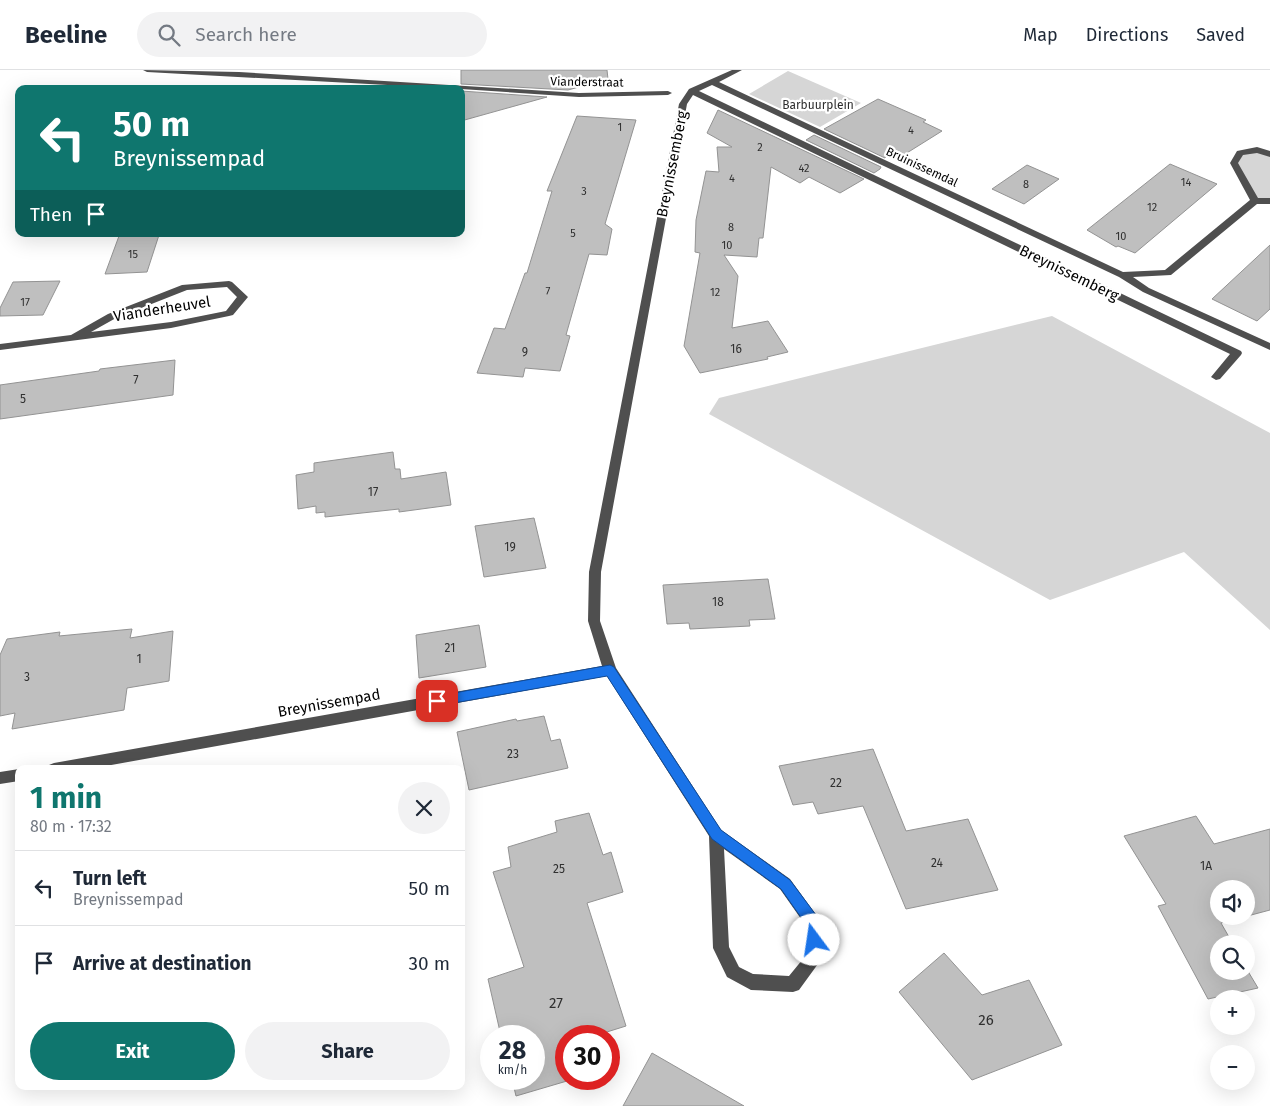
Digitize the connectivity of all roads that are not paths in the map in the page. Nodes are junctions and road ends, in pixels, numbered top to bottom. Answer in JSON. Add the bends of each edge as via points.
{"nodes":[{"id":1,"x":147,"y":70,"type":"edge"},
{"id":2,"x":738,"y":70,"type":"edge"},
{"id":3,"x":241,"y":72,"type":"edge"},
{"id":4,"x":710,"y":81,"type":"junction"},
{"id":5,"x":432,"y":85,"type":"edge"},
{"id":6,"x":465,"y":87,"type":"edge"},
{"id":7,"x":692,"y":91,"type":"junction"},
{"id":8,"x":668,"y":93,"type":"dead end"},
{"id":9,"x":1270,"y":154,"type":"edge"},
{"id":10,"x":1255,"y":201,"type":"junction"},
{"id":11,"x":1270,"y":201,"type":"edge"},
{"id":12,"x":1122,"y":275,"type":"junction"},
{"id":13,"x":73,"y":338,"type":"junction"},
{"id":14,"x":0,"y":347,"type":"edge"},
{"id":15,"x":1270,"y":347,"type":"edge"},
{"id":16,"x":1216,"y":377,"type":"dead end"},
{"id":17,"x":610,"y":670,"type":"junction"},
{"id":18,"x":76,"y":765,"type":"edge"},
{"id":19,"x":15,"y":776,"type":"edge"},
{"id":20,"x":0,"y":778,"type":"edge"},
{"id":21,"x":716,"y":835,"type":"junction"}],
"edges":[{"from":1,"to":3,"type":"street","name":"Vianderstraat"},
{"from":2,"to":4,"type":"street"},
{"from":3,"to":5,"type":"street","name":"Vianderstraat"},
{"from":4,"to":7,"type":"street"},
{"from":4,"to":12,"type":"street","name":"Bruinissemdal"},
{"from":6,"to":8,"type":"street","name":"Vianderstraat","via":[[579,95]]},
{"from":7,"to":16,"type":"street","name":"Breynissemberg","via":[[1237,353]]},
{"from":7,"to":17,"type":"street","name":"Breynissemberg","via":[[683,104],[595,572],[594,621]]},
{"from":9,"to":10,"type":"street","via":[[1257,150],[1240,153],[1234,163]]},
{"from":10,"to":11,"type":"street"},
{"from":10,"to":12,"type":"street","name":"Bruinissemdal","via":[[1168,273]]},
{"from":12,"to":15,"type":"street","name":"Bruinissemdal","via":[[1146,290]]},
{"from":13,"to":13,"type":"street","name":"Vianderheuvel","via":[[112,316],[185,287],[229,284],[243,297],[229,313],[171,325]]},
{"from":13,"to":14,"type":"street","name":"Vianderheuvel"},
{"from":17,"to":18,"type":"street","name":"Breynissempad"},
{"from":17,"to":21,"type":"street","name":"Breynissemberg"},
{"from":19,"to":20,"type":"street"},
{"from":21,"to":21,"type":"street","name":"Breynissemberg","via":[[785,884],[814,924],[815,957],[793,984],[751,982],[733,972],[721,948]]}]}
